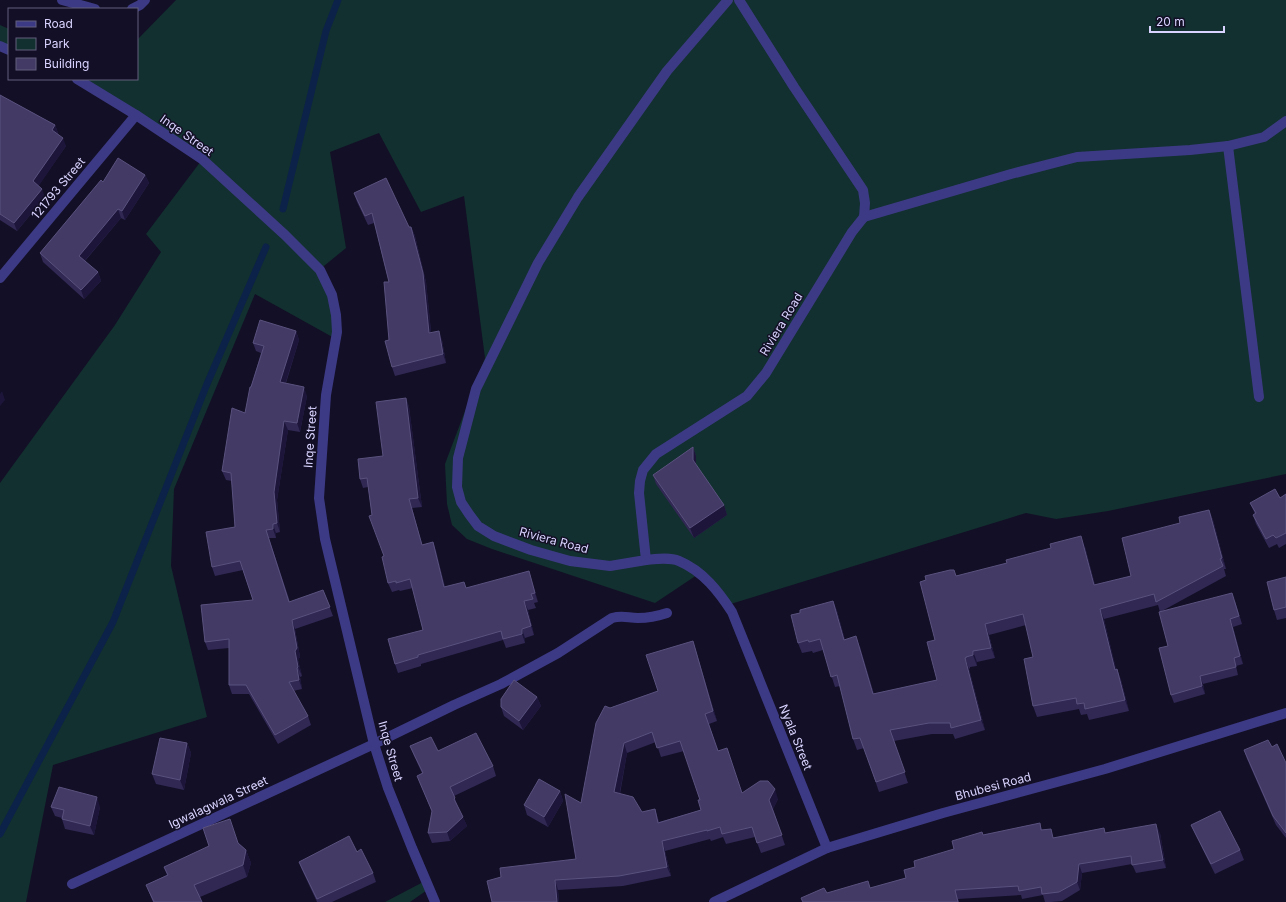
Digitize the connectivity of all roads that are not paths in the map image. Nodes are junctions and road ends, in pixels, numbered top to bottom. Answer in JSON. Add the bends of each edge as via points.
{"nodes":[{"id":1,"x":62,"y":0,"type":"edge"},
{"id":2,"x":145,"y":0,"type":"edge"},
{"id":3,"x":728,"y":0,"type":"edge"},
{"id":4,"x":739,"y":0,"type":"edge"},
{"id":5,"x":91,"y":8,"type":"edge"},
{"id":6,"x":134,"y":8,"type":"edge"},
{"id":7,"x":79,"y":80,"type":"edge"},
{"id":8,"x":136,"y":115,"type":"junction"},
{"id":9,"x":1286,"y":121,"type":"edge"},
{"id":10,"x":1228,"y":146,"type":"junction"},
{"id":11,"x":864,"y":217,"type":"junction"},
{"id":12,"x":0,"y":278,"type":"edge"},
{"id":13,"x":1259,"y":397,"type":"dead end"},
{"id":14,"x":646,"y":560,"type":"junction"},
{"id":15,"x":668,"y":613,"type":"dead end"},
{"id":16,"x":1286,"y":713,"type":"edge"},
{"id":17,"x":374,"y":744,"type":"junction"},
{"id":18,"x":827,"y":848,"type":"junction"},
{"id":19,"x":72,"y":884,"type":"dead end"},
{"id":20,"x":435,"y":902,"type":"edge"},
{"id":21,"x":714,"y":902,"type":"edge"}],
"edges":[{"from":1,"to":5,"type":"street"},
{"from":2,"to":6,"type":"street"},
{"from":3,"to":14,"type":"street","name":"Riviera Road","via":[[667,71],[578,197],[538,263],[476,389],[458,458],[457,487],[461,502],[478,526],[494,536],[570,561],[610,566]]},
{"from":4,"to":11,"type":"street","via":[[863,190]]},
{"from":7,"to":8,"type":"street","name":"Inqe Street"},
{"from":8,"to":12,"type":"street","name":"121793 Street"},
{"from":8,"to":17,"type":"street","name":"Inqe Street","via":[[202,160],[286,235],[320,270],[332,295],[338,332],[326,396],[319,498],[325,539]]},
{"from":9,"to":10,"type":"street","via":[[1264,137]]},
{"from":10,"to":11,"type":"street","via":[[1077,157]]},
{"from":10,"to":13,"type":"street"},
{"from":11,"to":14,"type":"street","name":"Riviera Road","via":[[852,232],[766,373],[747,396],[656,454],[643,470],[640,493]]},
{"from":14,"to":18,"type":"street","name":"Nyala Street","via":[[662,558],[679,561],[699,573],[718,592],[732,612]]},
{"from":15,"to":17,"type":"street","name":"Igwalagwala Street","via":[[655,617],[612,618],[564,650],[501,684]]},
{"from":16,"to":18,"type":"street","name":"Bhubesi Road","via":[[1105,769]]},
{"from":17,"to":19,"type":"street","name":"Igwalagwala Street"},
{"from":17,"to":20,"type":"street","name":"Inqe Street","via":[[388,788]]},
{"from":18,"to":21,"type":"street","name":"Bhubesi Road"}]}
